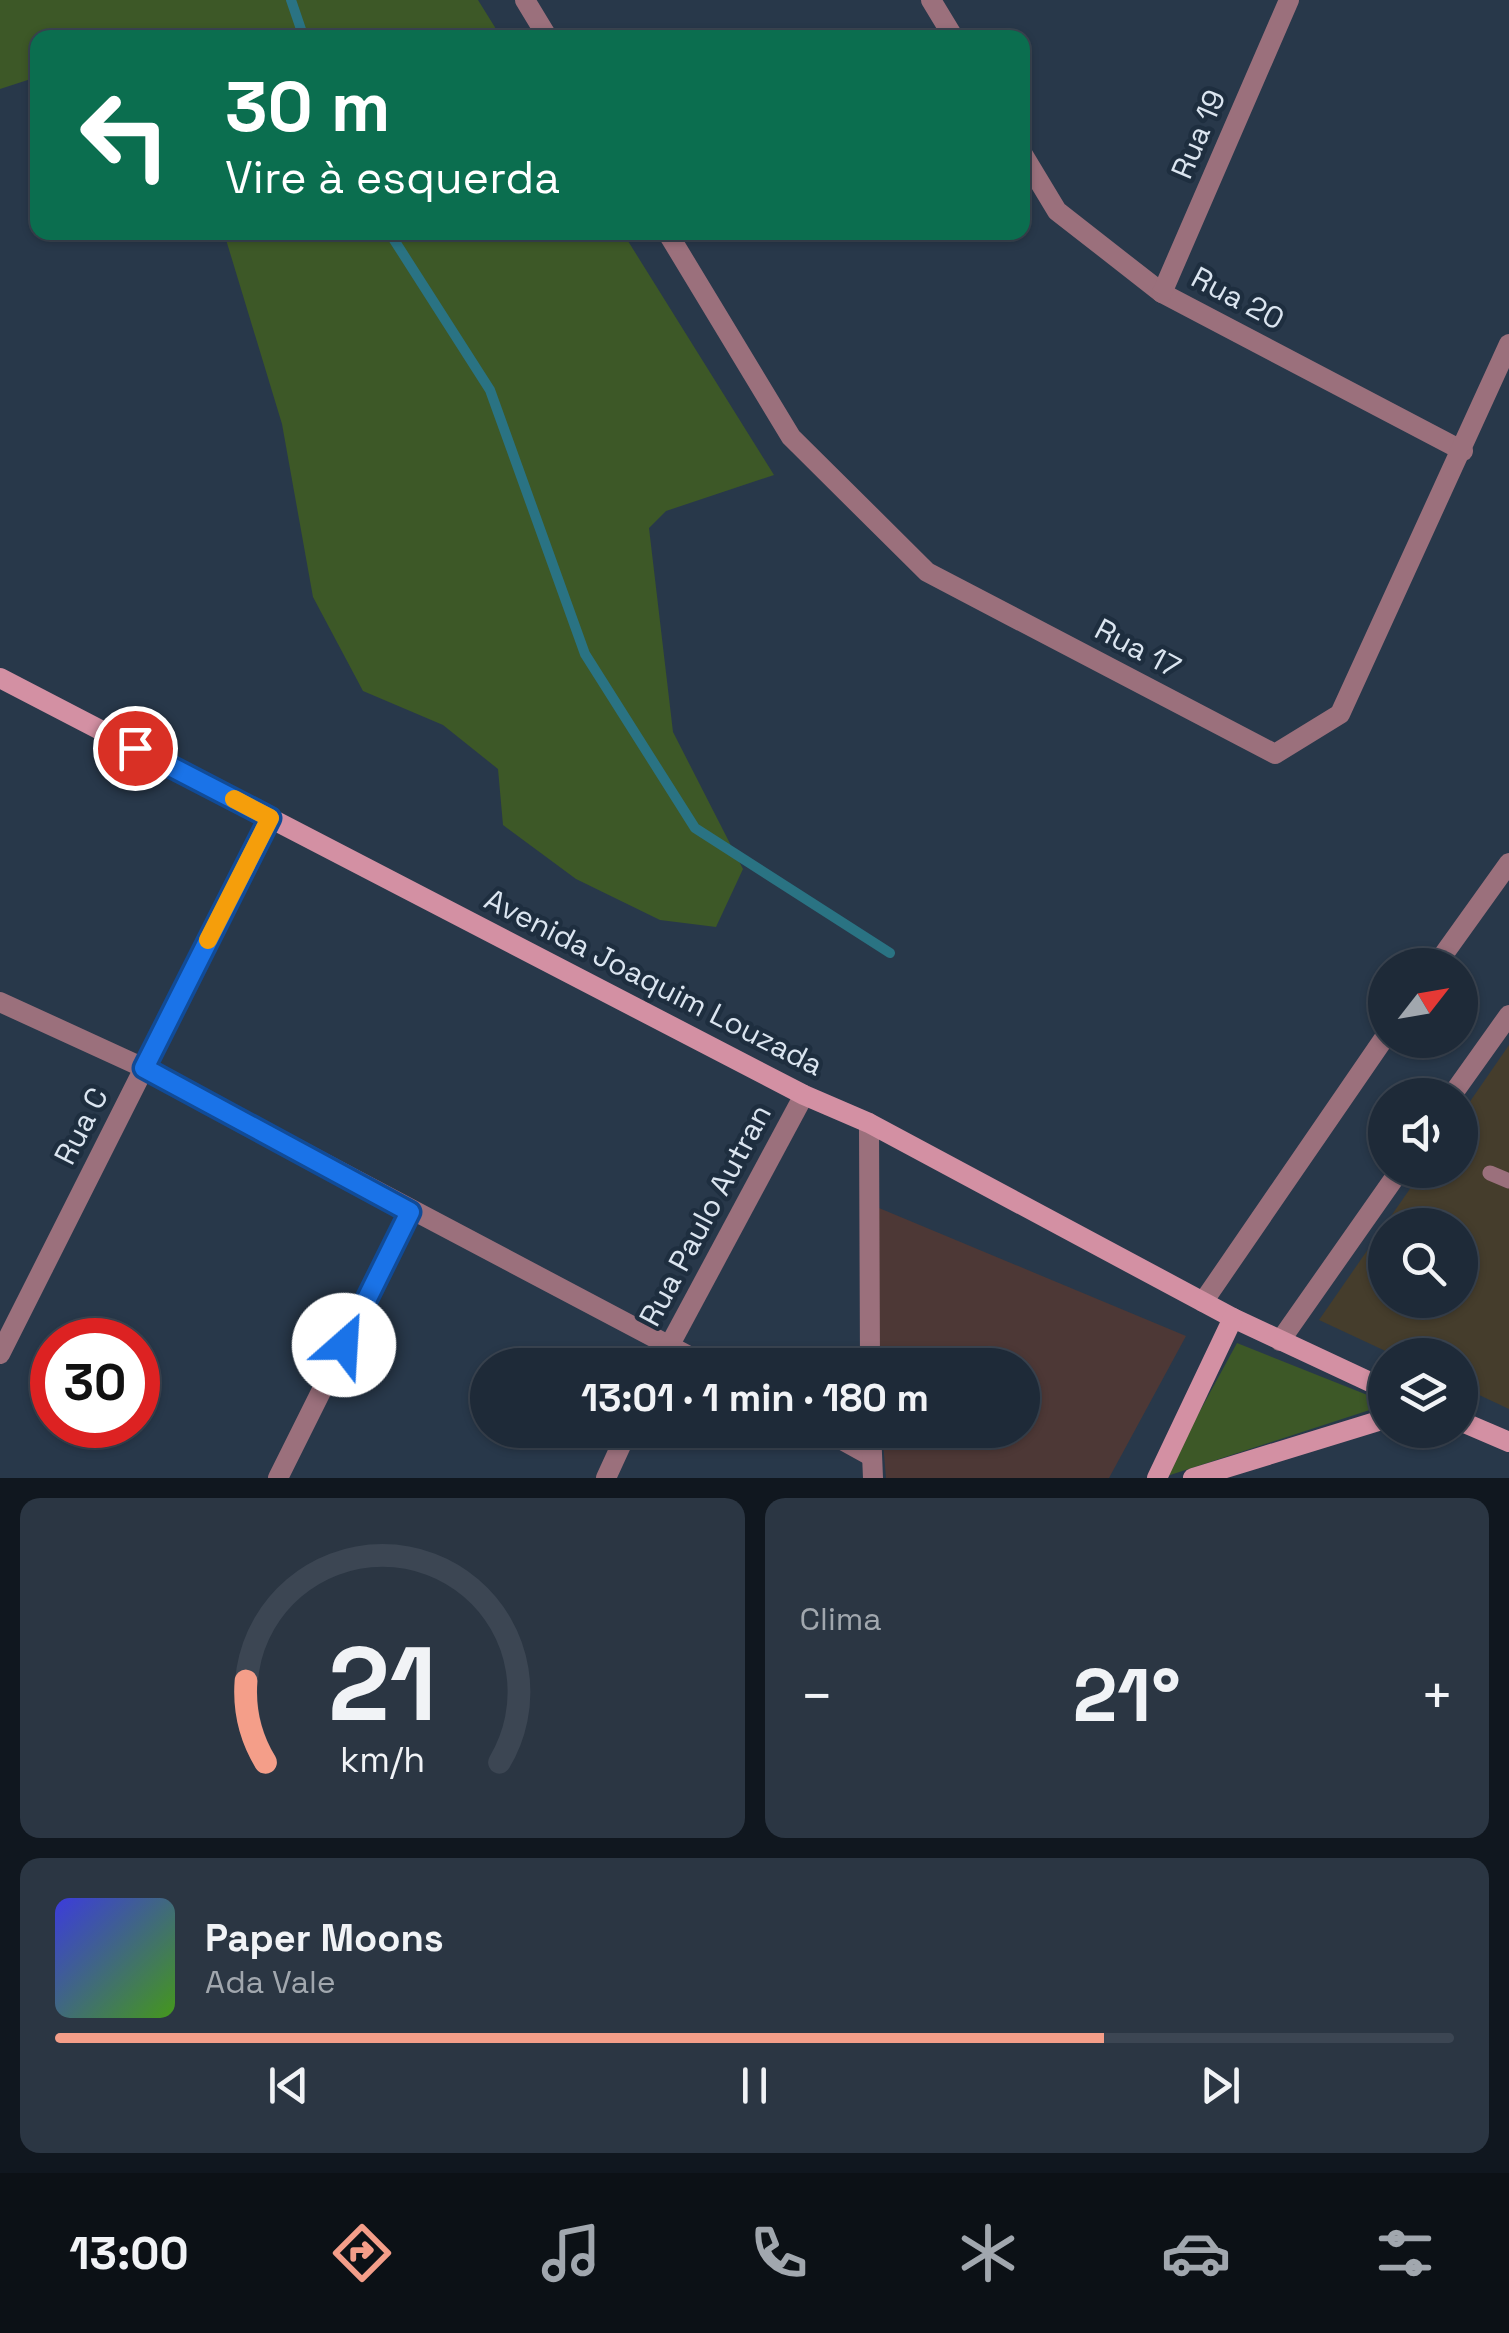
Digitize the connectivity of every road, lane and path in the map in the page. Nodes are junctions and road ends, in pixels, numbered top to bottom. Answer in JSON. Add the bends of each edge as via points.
{"nodes":[{"id":1,"x":525,"y":0,"type":"edge"},
{"id":2,"x":931,"y":0,"type":"edge"},
{"id":3,"x":1289,"y":0,"type":"edge"},
{"id":4,"x":543,"y":30,"type":"edge"},
{"id":5,"x":949,"y":30,"type":"edge"},
{"id":6,"x":1030,"y":167,"type":"edge"},
{"id":7,"x":671,"y":240,"type":"edge"},
{"id":8,"x":1162,"y":293,"type":"junction"},
{"id":9,"x":1509,"y":344,"type":"edge"},
{"id":10,"x":1463,"y":451,"type":"junction"},
{"id":11,"x":0,"y":678,"type":"edge"},
{"id":12,"x":270,"y":818,"type":"junction"},
{"id":13,"x":1509,"y":864,"type":"edge"},
{"id":14,"x":1448,"y":948,"type":"edge"},
{"id":15,"x":0,"y":1002,"type":"edge"},
{"id":16,"x":1509,"y":1014,"type":"edge"},
{"id":17,"x":1370,"y":1058,"type":"edge"},
{"id":18,"x":144,"y":1068,"type":"junction"},
{"id":19,"x":1464,"y":1078,"type":"edge"},
{"id":20,"x":804,"y":1095,"type":"junction"},
{"id":21,"x":869,"y":1123,"type":"junction"},
{"id":22,"x":1490,"y":1173,"type":"dead end"},
{"id":23,"x":1509,"y":1181,"type":"edge"},
{"id":24,"x":1387,"y":1188,"type":"edge"},
{"id":25,"x":410,"y":1212,"type":"junction"},
{"id":26,"x":1203,"y":1302,"type":"junction"},
{"id":27,"x":1233,"y":1318,"type":"junction"},
{"id":28,"x":1280,"y":1340,"type":"junction"},
{"id":29,"x":669,"y":1345,"type":"junction"},
{"id":30,"x":668,"y":1348,"type":"edge"},
{"id":31,"x":675,"y":1348,"type":"edge"},
{"id":32,"x":870,"y":1348,"type":"edge"},
{"id":33,"x":0,"y":1354,"type":"edge"},
{"id":34,"x":1368,"y":1380,"type":"edge"},
{"id":35,"x":1368,"y":1425,"type":"edge"},
{"id":36,"x":1478,"y":1429,"type":"edge"},
{"id":37,"x":1509,"y":1442,"type":"edge"},
{"id":38,"x":620,"y":1448,"type":"edge"},
{"id":39,"x":857,"y":1448,"type":"edge"},
{"id":40,"x":871,"y":1448,"type":"edge"},
{"id":41,"x":871,"y":1456,"type":"junction"},
{"id":42,"x":278,"y":1478,"type":"edge"},
{"id":43,"x":606,"y":1478,"type":"edge"},
{"id":44,"x":873,"y":1478,"type":"edge"},
{"id":45,"x":1156,"y":1478,"type":"edge"},
{"id":46,"x":1194,"y":1478,"type":"edge"}],
"edges":[{"from":1,"to":4,"type":"street"},
{"from":2,"to":5,"type":"street"},
{"from":3,"to":8,"type":"street","name":"Rua 19"},
{"from":6,"to":8,"type":"street","name":"Rua 20","via":[[1057,211]]},
{"from":7,"to":10,"type":"street","name":"Rua 17","via":[[791,436],[928,572],[1275,754],[1340,714]]},
{"from":8,"to":10,"type":"street","name":"Rua 20"},
{"from":9,"to":10,"type":"street","name":"Rua 17"},
{"from":11,"to":12,"type":"main road","name":"Avenida Joaquim Louzada"},
{"from":12,"to":18,"type":"street","name":"Rua C"},
{"from":12,"to":20,"type":"main road","name":"Avenida Joaquim Louzada"},
{"from":13,"to":14,"type":"street"},
{"from":15,"to":18,"type":"street"},
{"from":16,"to":19,"type":"street"},
{"from":17,"to":26,"type":"street"},
{"from":18,"to":25,"type":"street"},
{"from":18,"to":33,"type":"street","name":"Rua C"},
{"from":20,"to":21,"type":"main road","name":"Avenida Joaquim Louzada"},
{"from":20,"to":29,"type":"street","name":"Rua Paulo Autran"},
{"from":21,"to":26,"type":"main road","name":"Avenida Joaquim Louzada"},
{"from":21,"to":32,"type":"street"},
{"from":22,"to":23,"type":"lane"},
{"from":24,"to":28,"type":"street"},
{"from":25,"to":29,"type":"street"},
{"from":25,"to":42,"type":"street"},
{"from":26,"to":27,"type":"main road","name":"Avenida Joaquim Louzada"},
{"from":27,"to":28,"type":"main road","name":"Avenida Joaquim Louzada"},
{"from":27,"to":45,"type":"main road"},
{"from":28,"to":34,"type":"main road","name":"Avenida Joaquim Louzada"},
{"from":29,"to":30,"type":"street","name":"Rua Paulo Autran"},
{"from":29,"to":31,"type":"street"},
{"from":35,"to":46,"type":"main road"},
{"from":36,"to":37,"type":"main road"},
{"from":38,"to":43,"type":"street"},
{"from":39,"to":41,"type":"street"},
{"from":40,"to":41,"type":"street"},
{"from":41,"to":44,"type":"street"}]}
